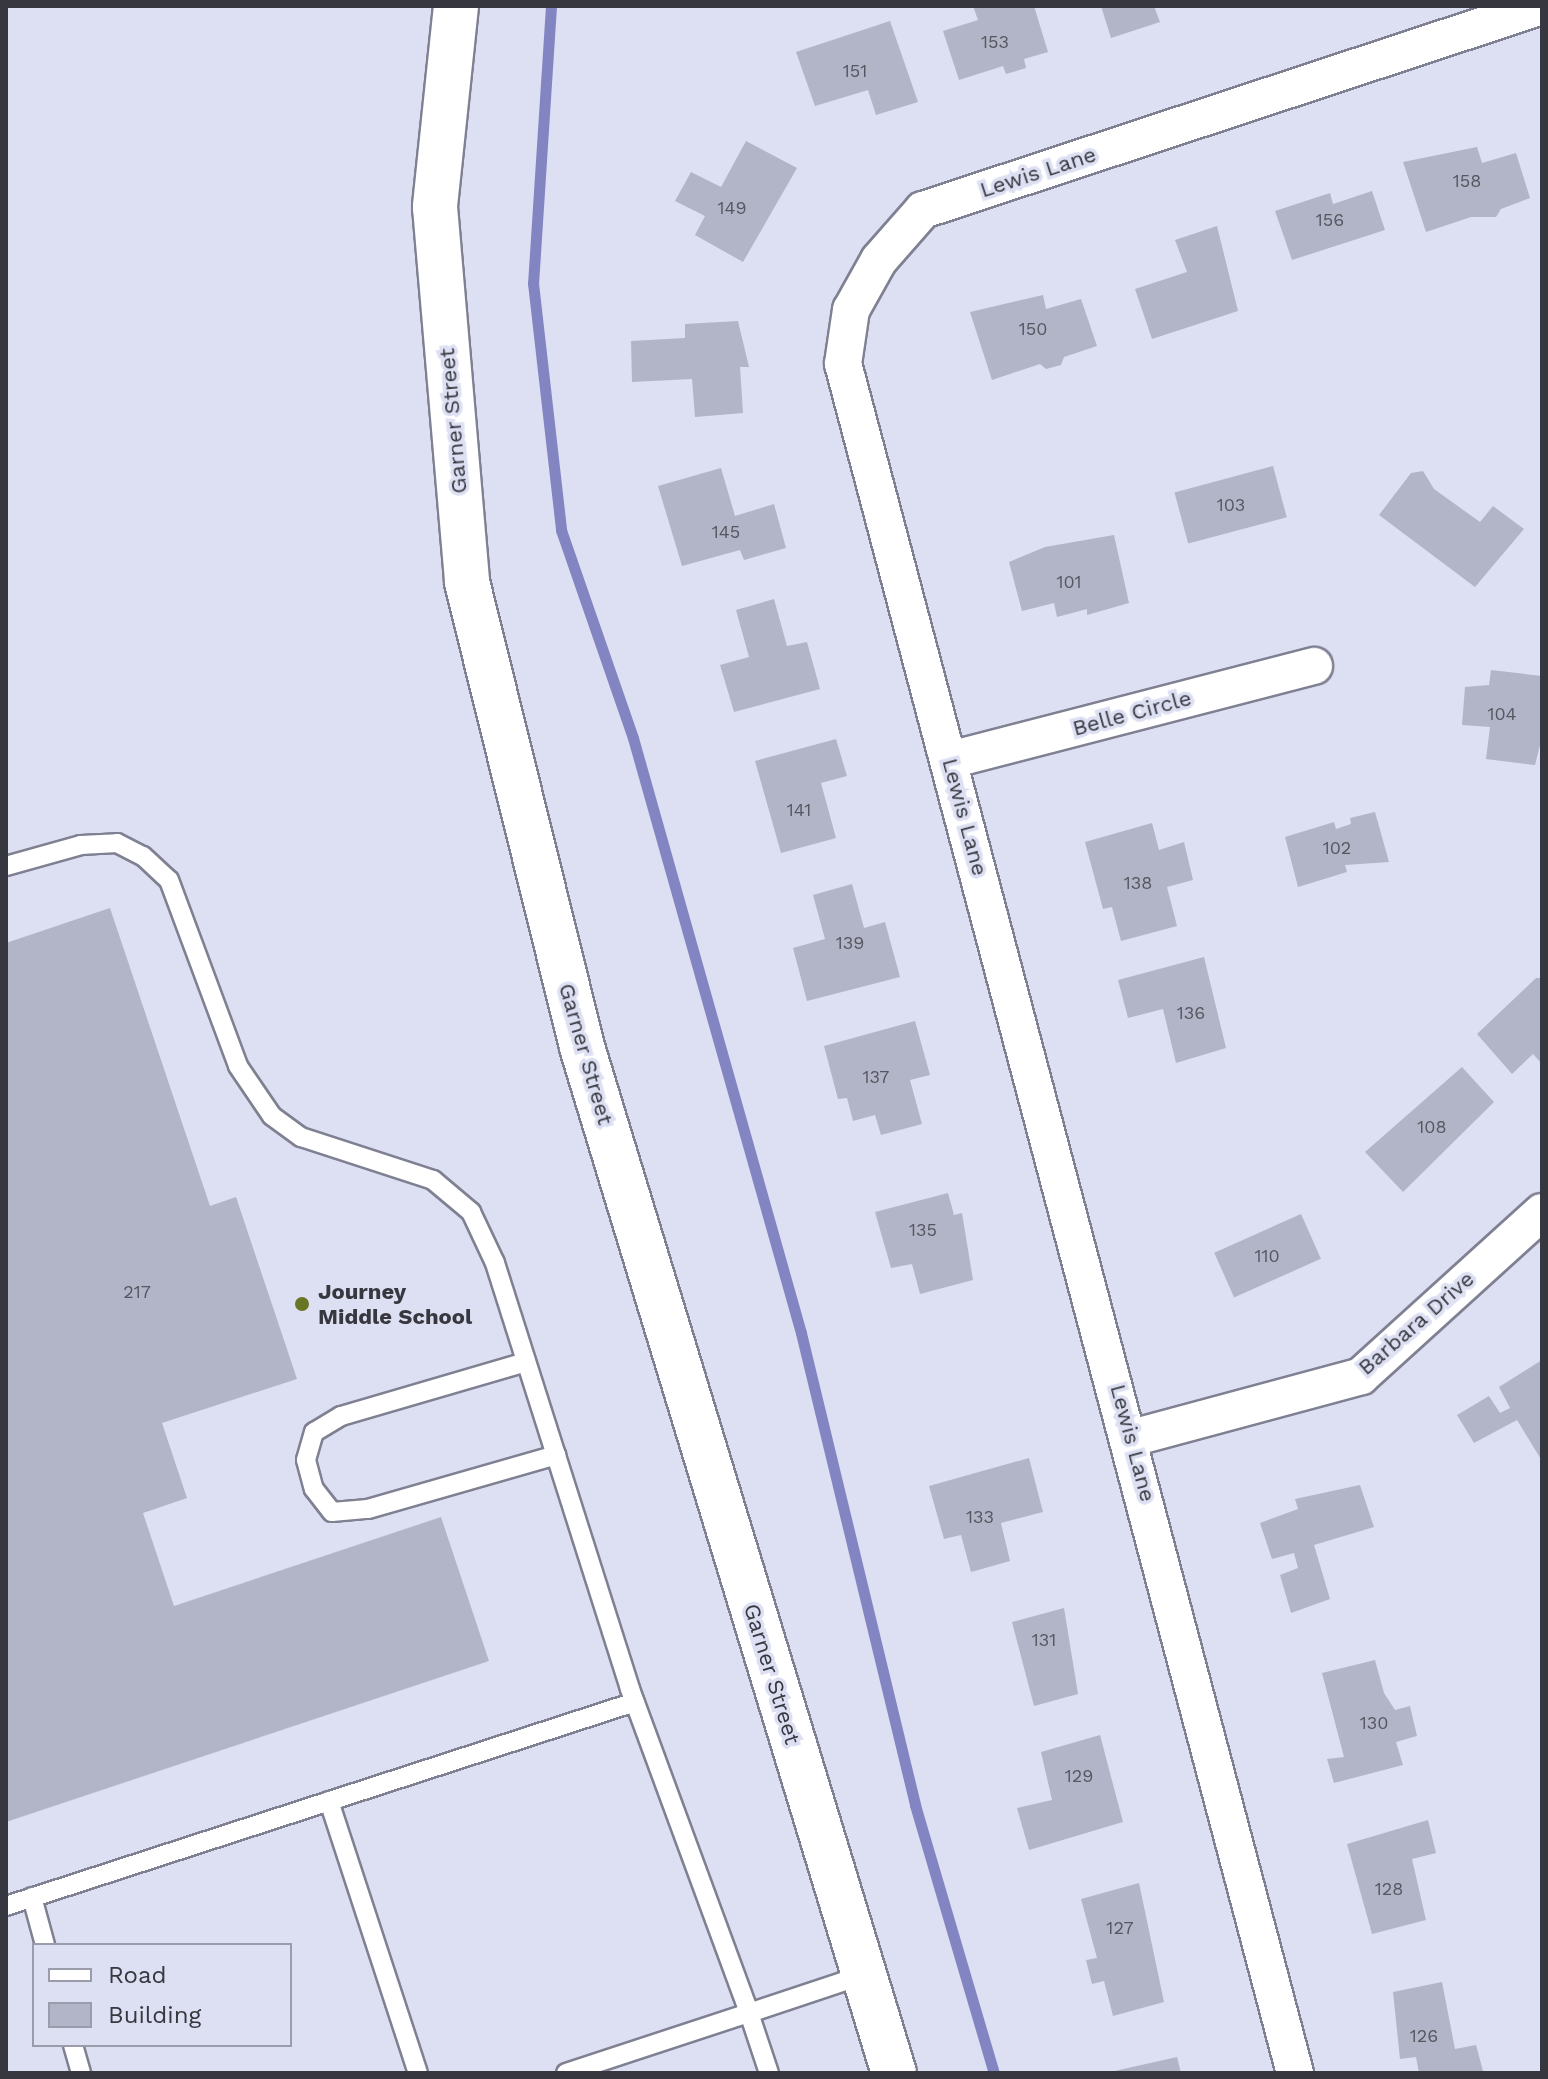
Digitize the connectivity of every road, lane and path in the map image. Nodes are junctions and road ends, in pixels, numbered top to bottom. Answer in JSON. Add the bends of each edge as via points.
{"nodes":[{"id":1,"x":456,"y":6,"type":"edge"},
{"id":2,"x":1542,"y":6,"type":"edge"},
{"id":3,"x":1314,"y":666,"type":"dead end"},
{"id":4,"x":950,"y":760,"type":"junction"},
{"id":5,"x":6,"y":866,"type":"edge"},
{"id":6,"x":1542,"y":1212,"type":"edge"},
{"id":7,"x":526,"y":1362,"type":"junction"},
{"id":8,"x":1132,"y":1438,"type":"junction"},
{"id":9,"x":556,"y":1455,"type":"junction"},
{"id":10,"x":635,"y":1702,"type":"junction"},
{"id":11,"x":329,"y":1801,"type":"junction"},
{"id":12,"x":32,"y":1897,"type":"junction"},
{"id":13,"x":6,"y":1906,"type":"edge"},
{"id":14,"x":44,"y":1943,"type":"edge"},
{"id":15,"x":863,"y":1975,"type":"junction"},
{"id":16,"x":749,"y":2013,"type":"junction"},
{"id":17,"x":74,"y":2047,"type":"edge"},
{"id":18,"x":81,"y":2073,"type":"edge"},
{"id":19,"x":418,"y":2073,"type":"edge"},
{"id":20,"x":566,"y":2073,"type":"edge"},
{"id":21,"x":769,"y":2073,"type":"edge"},
{"id":22,"x":894,"y":2073,"type":"edge"},
{"id":23,"x":1295,"y":2073,"type":"edge"}],
"edges":[{"from":1,"to":15,"type":"street","name":"Garner Street","via":[[435,207],[467,582],[582,1047]]},
{"from":2,"to":4,"type":"street","name":"Lewis Lane","via":[[923,210],[879,260],[851,310],[843,364]]},
{"from":3,"to":4,"type":"street","name":"Belle Circle"},
{"from":4,"to":8,"type":"street","name":"Lewis Lane"},
{"from":5,"to":7,"type":"lane","via":[[81,845],[117,843],[169,880],[238,1066],[272,1116],[301,1137],[433,1180],[471,1212]]},
{"from":6,"to":8,"type":"street","name":"Barbara Drive","via":[[1361,1376]]},
{"from":7,"to":9,"type":"lane"},
{"from":7,"to":9,"type":"lane","via":[[341,1416],[314,1432],[306,1460],[314,1489],[332,1512],[368,1509]]},
{"from":8,"to":23,"type":"street","name":"Lewis Lane"},
{"from":9,"to":10,"type":"lane"},
{"from":10,"to":11,"type":"lane"},
{"from":10,"to":16,"type":"lane"},
{"from":11,"to":12,"type":"lane"},
{"from":11,"to":19,"type":"lane"},
{"from":12,"to":13,"type":"lane"},
{"from":12,"to":14,"type":"lane"},
{"from":15,"to":16,"type":"lane"},
{"from":15,"to":22,"type":"street","name":"Garner Street"},
{"from":16,"to":20,"type":"lane"},
{"from":16,"to":21,"type":"lane"},
{"from":17,"to":18,"type":"lane"}]}
